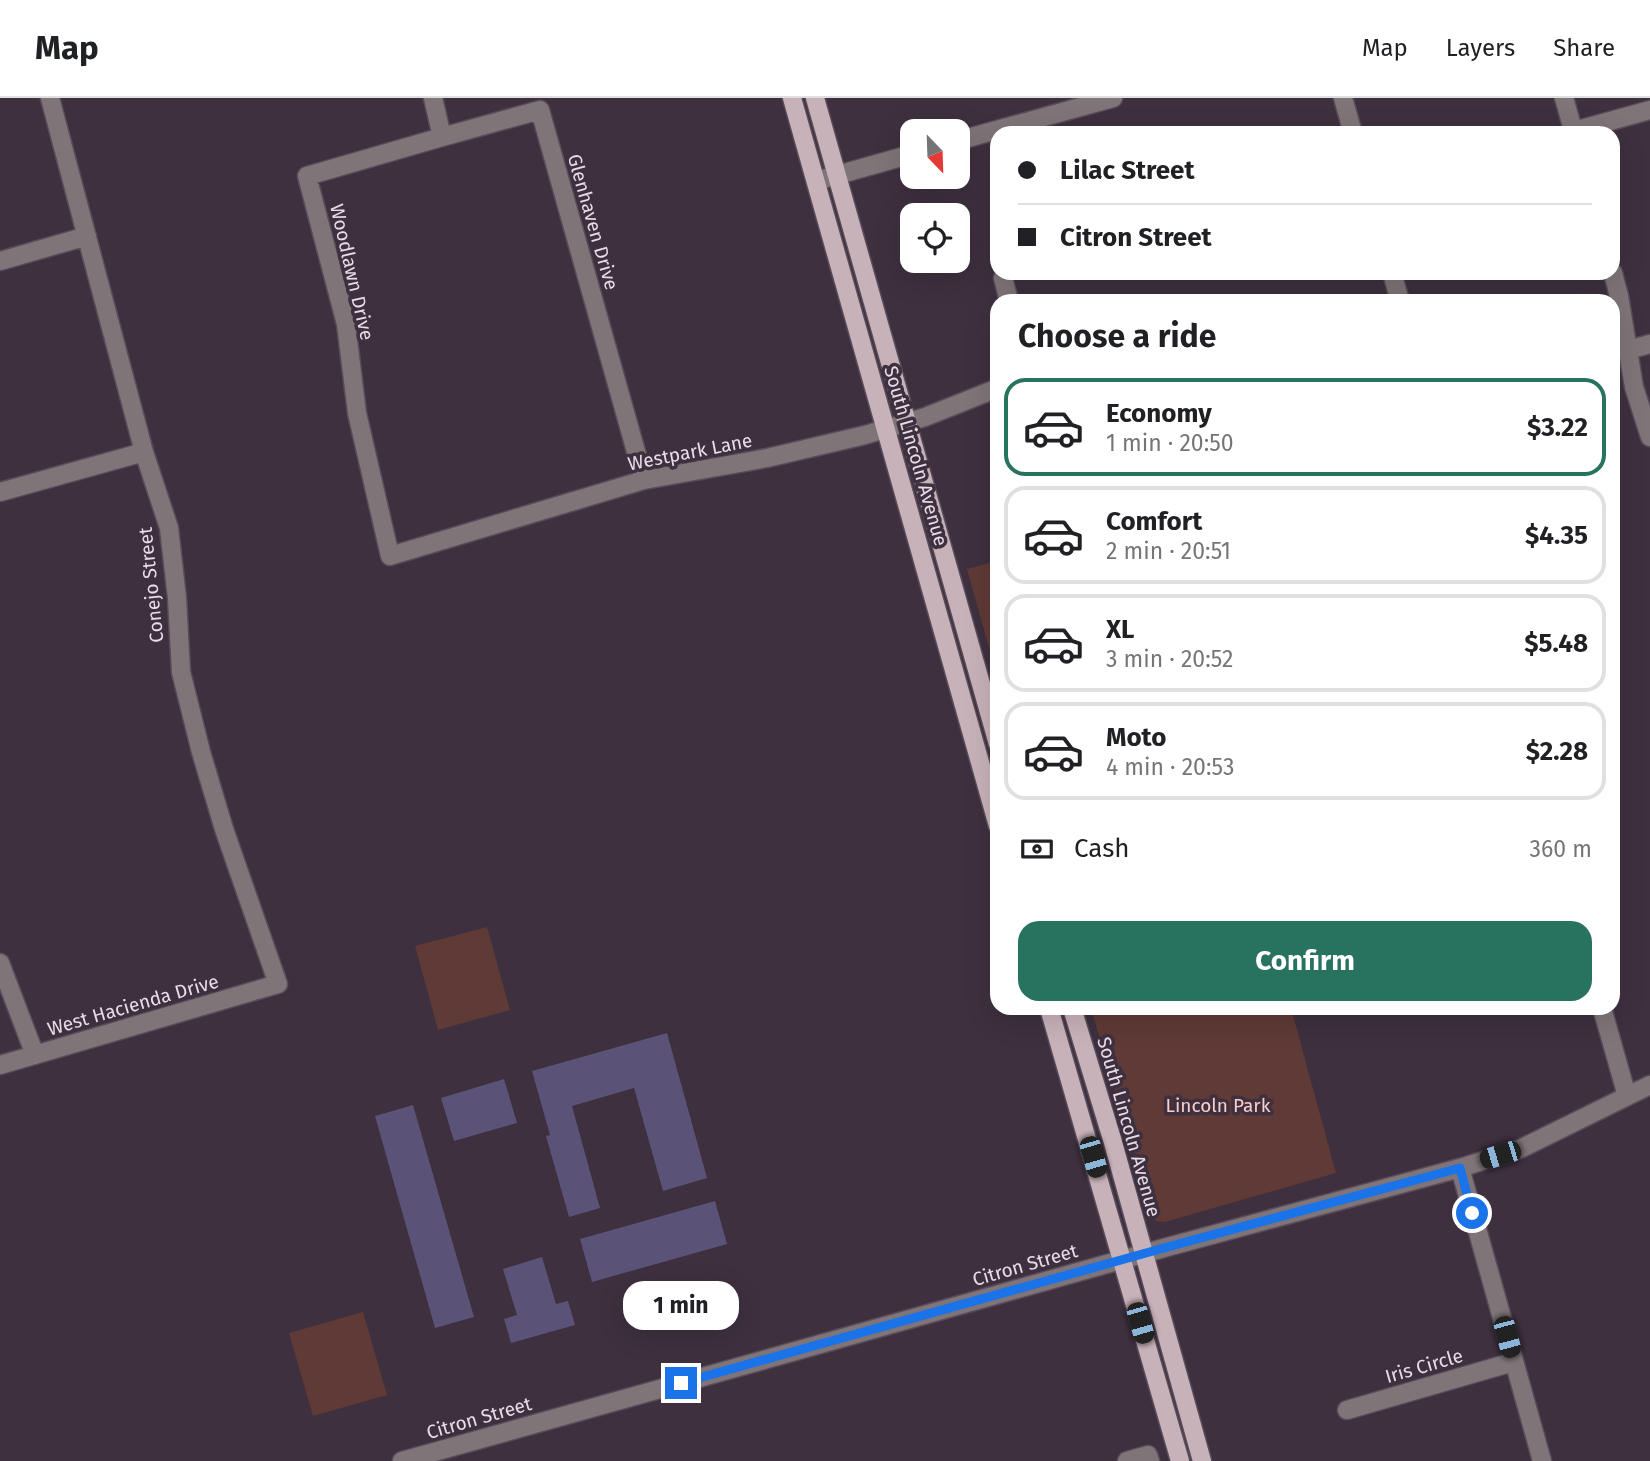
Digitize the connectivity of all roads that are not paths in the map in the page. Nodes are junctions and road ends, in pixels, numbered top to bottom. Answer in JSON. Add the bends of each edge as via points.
{"nodes":[{"id":1,"x":50,"y":98,"type":"edge"},
{"id":2,"x":433,"y":98,"type":"edge"},
{"id":3,"x":792,"y":98,"type":"edge"},
{"id":4,"x":816,"y":98,"type":"edge"},
{"id":5,"x":1113,"y":98,"type":"edge"},
{"id":6,"x":1343,"y":98,"type":"edge"},
{"id":7,"x":1564,"y":98,"type":"edge"},
{"id":8,"x":1650,"y":110,"type":"edge"},
{"id":9,"x":1011,"y":126,"type":"edge"},
{"id":10,"x":1351,"y":126,"type":"edge"},
{"id":11,"x":1572,"y":126,"type":"edge"},
{"id":12,"x":1595,"y":126,"type":"edge"},
{"id":13,"x":990,"y":132,"type":"edge"},
{"id":14,"x":442,"y":137,"type":"junction"},
{"id":15,"x":970,"y":137,"type":"edge"},
{"id":16,"x":900,"y":157,"type":"edge"},
{"id":17,"x":838,"y":174,"type":"junction"},
{"id":18,"x":816,"y":181,"type":"junction"},
{"id":19,"x":88,"y":236,"type":"junction"},
{"id":20,"x":0,"y":261,"type":"edge"},
{"id":21,"x":1620,"y":302,"type":"edge"},
{"id":22,"x":1650,"y":344,"type":"edge"},
{"id":23,"x":1628,"y":351,"type":"junction"},
{"id":24,"x":990,"y":391,"type":"edge"},
{"id":25,"x":907,"y":423,"type":"junction"},
{"id":26,"x":887,"y":429,"type":"junction"},
{"id":27,"x":1650,"y":437,"type":"edge"},
{"id":28,"x":144,"y":452,"type":"junction"},
{"id":29,"x":644,"y":481,"type":"junction"},
{"id":30,"x":0,"y":492,"type":"edge"},
{"id":31,"x":390,"y":556,"type":"joint"},
{"id":32,"x":990,"y":716,"type":"edge"},
{"id":33,"x":990,"y":797,"type":"edge"},
{"id":34,"x":0,"y":963,"type":"edge"},
{"id":35,"x":278,"y":984,"type":"joint"},
{"id":36,"x":1051,"y":1015,"type":"edge"},
{"id":37,"x":1074,"y":1015,"type":"edge"},
{"id":38,"x":1604,"y":1015,"type":"edge"},
{"id":39,"x":35,"y":1055,"type":"junction"},
{"id":40,"x":0,"y":1065,"type":"edge"},
{"id":41,"x":1650,"y":1085,"type":"edge"},
{"id":42,"x":1627,"y":1096,"type":"junction"},
{"id":43,"x":1460,"y":1168,"type":"junction"},
{"id":44,"x":1144,"y":1253,"type":"junction"},
{"id":45,"x":1122,"y":1259,"type":"junction"},
{"id":46,"x":1513,"y":1362,"type":"junction"},
{"id":47,"x":1347,"y":1410,"type":"dead end"},
{"id":48,"x":402,"y":1461,"type":"edge"},
{"id":49,"x":1127,"y":1461,"type":"edge"},
{"id":50,"x":1150,"y":1461,"type":"edge"},
{"id":51,"x":1180,"y":1461,"type":"edge"},
{"id":52,"x":1202,"y":1461,"type":"edge"},
{"id":53,"x":1542,"y":1461,"type":"edge"}],
"edges":[{"from":1,"to":19,"type":"street","name":"Conejo Street"},
{"from":2,"to":14,"type":"street"},
{"from":3,"to":18,"type":"main road","name":"South Lincoln Avenue"},
{"from":4,"to":17,"type":"main road","name":"South Lincoln Avenue"},
{"from":5,"to":9,"type":"street"},
{"from":6,"to":10,"type":"street"},
{"from":7,"to":11,"type":"street"},
{"from":8,"to":12,"type":"street"},
{"from":13,"to":15,"type":"street"},
{"from":14,"to":29,"type":"street","name":"Glenhaven Drive","via":[[540,110]]},
{"from":14,"to":31,"type":"street","name":"Woodlawn Drive","via":[[307,176],[346,324],[357,412]]},
{"from":16,"to":17,"type":"street"},
{"from":17,"to":18,"type":"street"},
{"from":17,"to":25,"type":"main road","name":"South Lincoln Avenue"},
{"from":18,"to":26,"type":"main road","name":"South Lincoln Avenue"},
{"from":19,"to":20,"type":"street"},
{"from":19,"to":28,"type":"street","name":"Conejo Street"},
{"from":21,"to":23,"type":"street"},
{"from":22,"to":23,"type":"street"},
{"from":23,"to":27,"type":"street"},
{"from":24,"to":25,"type":"street","name":"Westpark Lane"},
{"from":25,"to":26,"type":"street","name":"Westpark Lane"},
{"from":25,"to":32,"type":"main road","name":"South Lincoln Avenue"},
{"from":26,"to":29,"type":"street","name":"Westpark Lane"},
{"from":26,"to":33,"type":"main road","name":"South Lincoln Avenue"},
{"from":28,"to":30,"type":"street"},
{"from":28,"to":35,"type":"street","name":"Conejo Street","via":[[169,528],[181,672],[191,712],[224,829]]},
{"from":29,"to":31,"type":"street","name":"Westpark Lane"},
{"from":34,"to":39,"type":"street"},
{"from":35,"to":39,"type":"street","name":"West Hacienda Drive"},
{"from":36,"to":45,"type":"main road"},
{"from":37,"to":44,"type":"main road","name":"South Lincoln Avenue"},
{"from":38,"to":42,"type":"street"},
{"from":39,"to":40,"type":"street","name":"West Hacienda Drive"},
{"from":41,"to":42,"type":"street","name":"Citron Street"},
{"from":42,"to":43,"type":"street","name":"Citron Street","via":[[1520,1149]]},
{"from":43,"to":44,"type":"street","name":"Citron Street"},
{"from":43,"to":46,"type":"street"},
{"from":44,"to":45,"type":"street","name":"Citron Street"},
{"from":44,"to":52,"type":"main road","name":"South Lincoln Avenue"},
{"from":45,"to":48,"type":"street","name":"Citron Street"},
{"from":45,"to":51,"type":"main road"},
{"from":46,"to":47,"type":"street","name":"Iris Circle"},
{"from":46,"to":53,"type":"street"},
{"from":49,"to":50,"type":"street","via":[[1148,1455]]}]}
